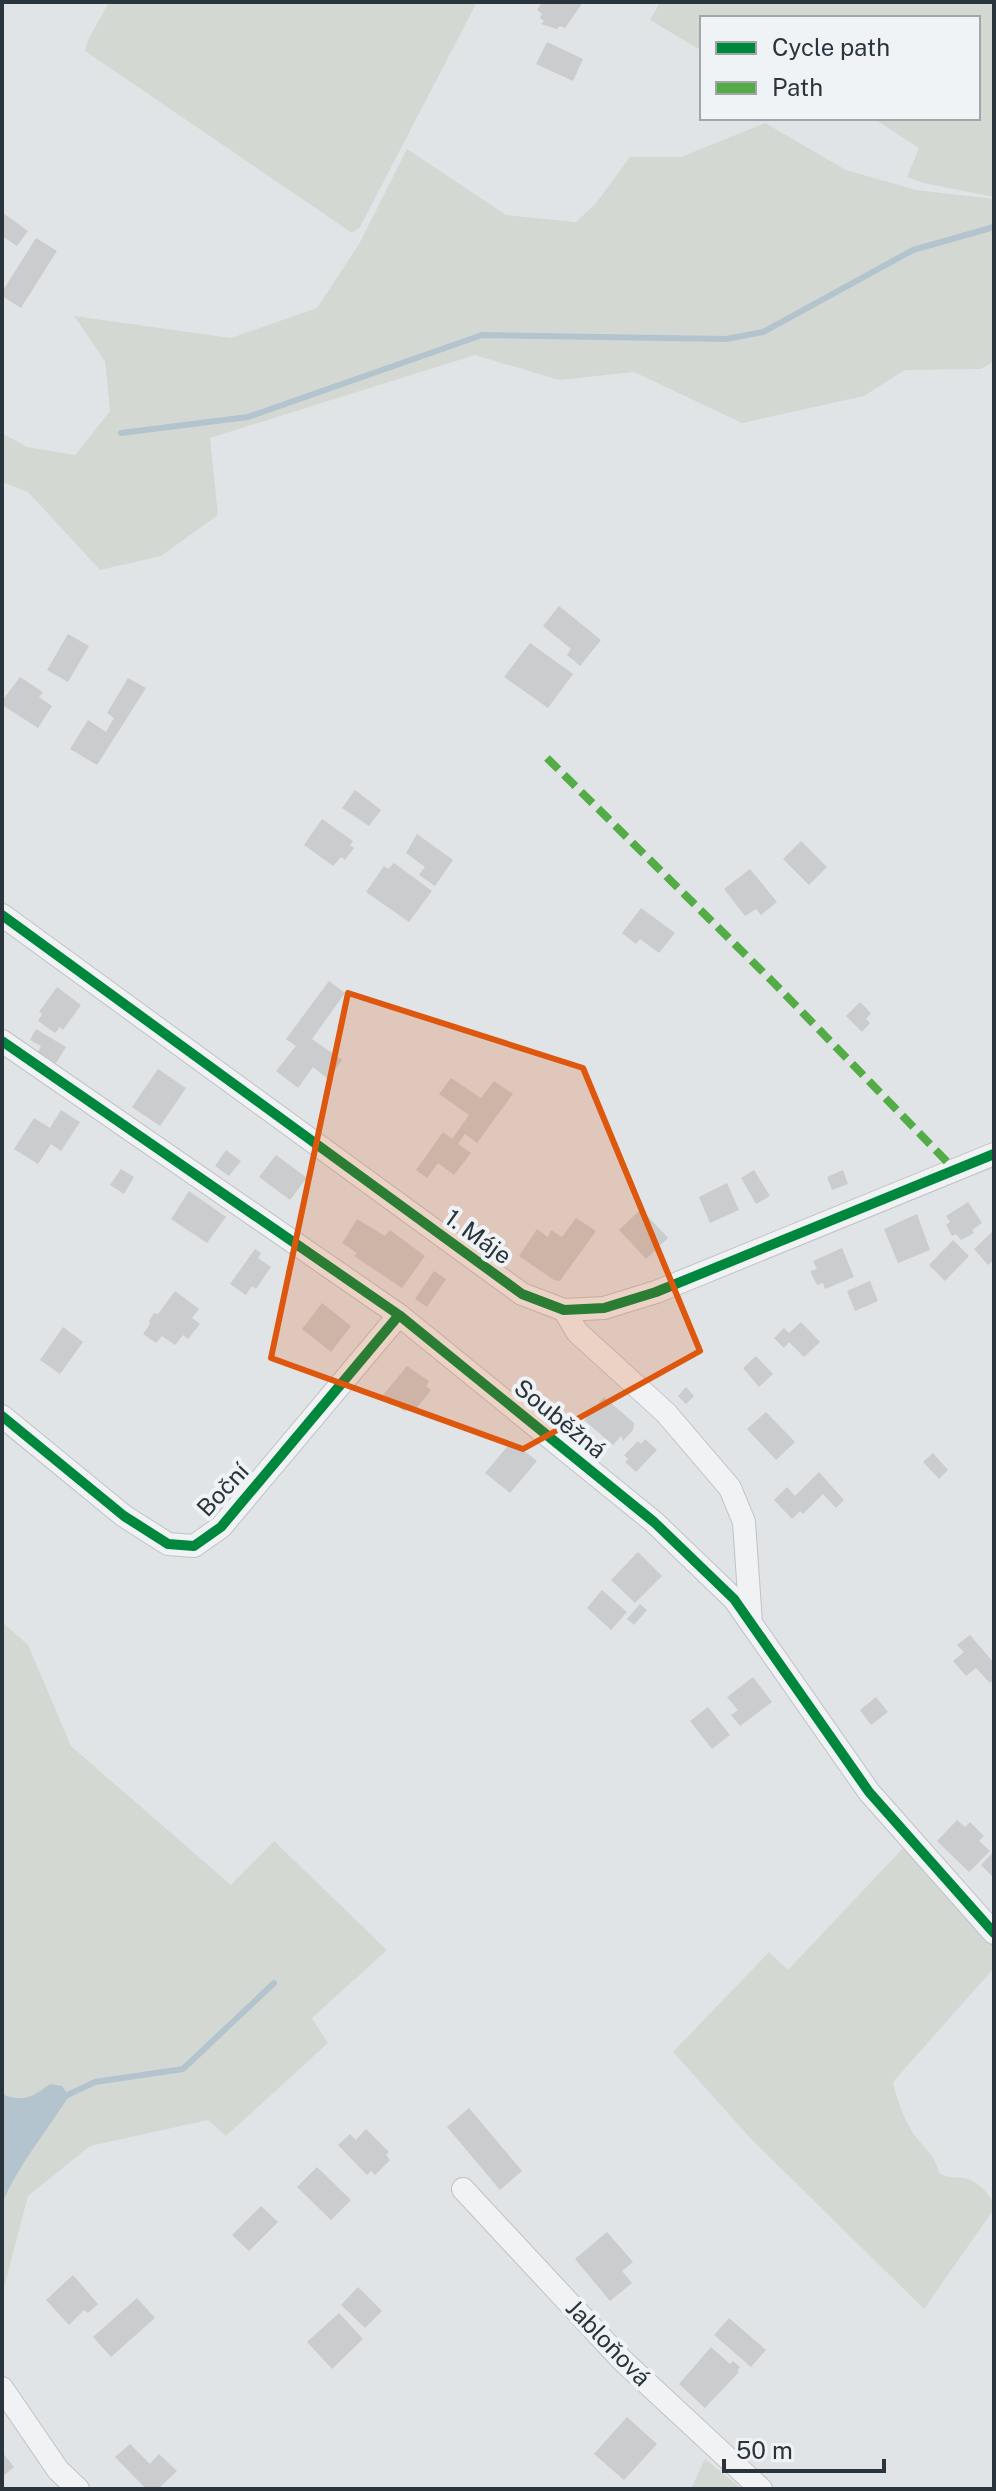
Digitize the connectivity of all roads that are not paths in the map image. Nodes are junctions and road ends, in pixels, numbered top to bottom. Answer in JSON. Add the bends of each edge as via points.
{"nodes":[{"id":1,"x":2,"y":915,"type":"edge"},
{"id":2,"x":2,"y":1041,"type":"edge"},
{"id":3,"x":994,"y":1154,"type":"edge"},
{"id":4,"x":564,"y":1310,"type":"junction"},
{"id":5,"x":399,"y":1315,"type":"junction"},
{"id":6,"x":2,"y":1416,"type":"edge"},
{"id":7,"x":751,"y":1623,"type":"junction"},
{"id":8,"x":994,"y":1933,"type":"edge"},
{"id":9,"x":463,"y":2189,"type":"dead end"},
{"id":10,"x":2,"y":2388,"type":"edge"},
{"id":11,"x":78,"y":2489,"type":"edge"},
{"id":12,"x":761,"y":2489,"type":"edge"}],
"edges":[{"from":1,"to":4,"type":"street","name":"1. Máje","via":[[522,1294]]},
{"from":2,"to":5,"type":"street","name":"Souběžná"},
{"from":3,"to":4,"type":"street","name":"1. Máje","via":[[656,1292],[604,1308]]},
{"from":4,"to":7,"type":"street","via":[[577,1332],[666,1413],[730,1488],[744,1522]]},
{"from":5,"to":6,"type":"street","name":"Boční","via":[[221,1527],[194,1546],[168,1544],[124,1516]]},
{"from":5,"to":7,"type":"street","name":"Souběžná","via":[[654,1522],[734,1599]]},
{"from":7,"to":8,"type":"street","name":"Souběžná","via":[[869,1792]]},
{"from":9,"to":12,"type":"street","name":"Jabloňová","via":[[622,2360]]},
{"from":10,"to":11,"type":"street","via":[[58,2470]]}]}
